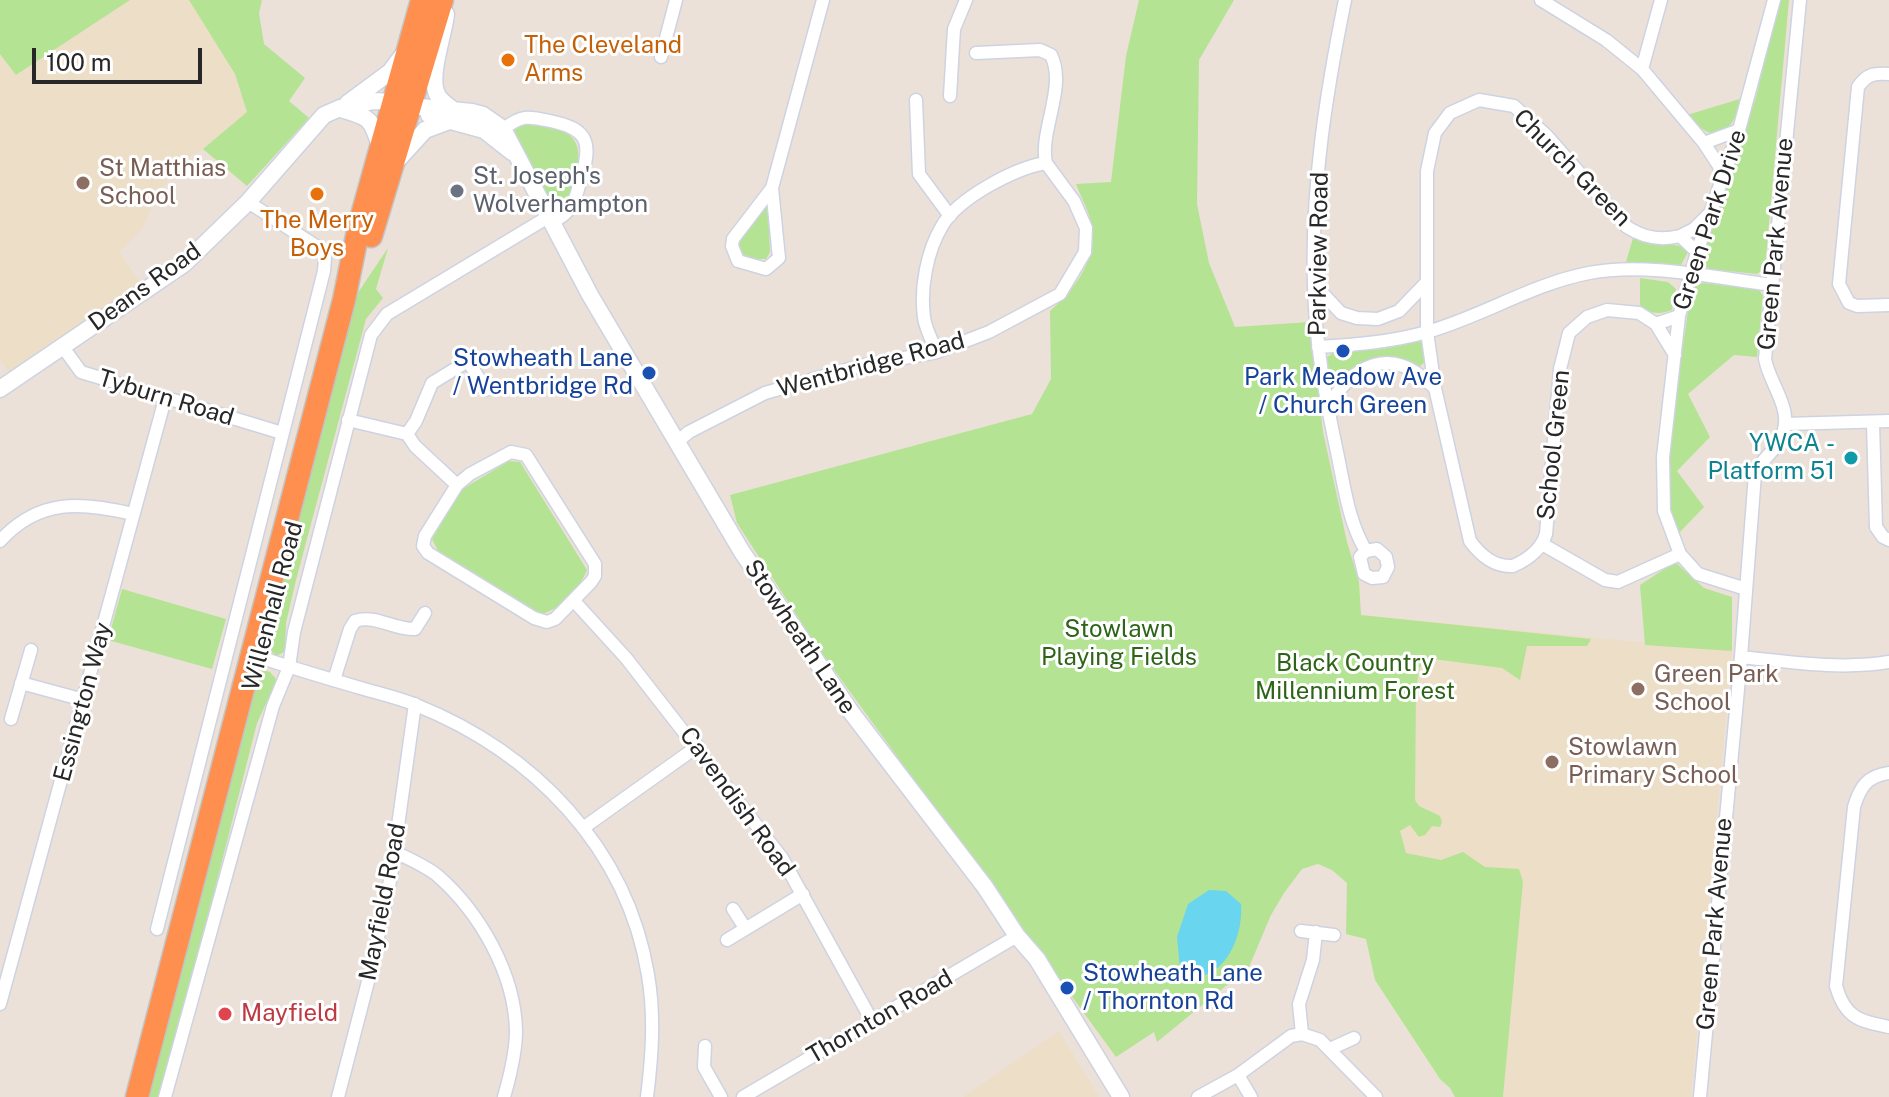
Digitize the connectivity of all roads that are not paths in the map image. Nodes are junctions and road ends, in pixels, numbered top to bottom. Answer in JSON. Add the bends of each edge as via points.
{"nodes":[{"id":1,"x":422,"y":0,"type":"edge"},
{"id":2,"x":444,"y":0,"type":"edge"},
{"id":3,"x":676,"y":0,"type":"edge"},
{"id":4,"x":823,"y":0,"type":"edge"},
{"id":5,"x":966,"y":0,"type":"edge"},
{"id":6,"x":1345,"y":0,"type":"edge"},
{"id":7,"x":1541,"y":0,"type":"edge"},
{"id":8,"x":1661,"y":0,"type":"edge"},
{"id":9,"x":1774,"y":0,"type":"edge"},
{"id":10,"x":1800,"y":0,"type":"edge"},
{"id":11,"x":408,"y":46,"type":"junction"},
{"id":12,"x":976,"y":53,"type":"dead end"},
{"id":13,"x":661,"y":57,"type":"dead end"},
{"id":14,"x":1642,"y":69,"type":"junction"},
{"id":15,"x":1889,"y":74,"type":"edge"},
{"id":16,"x":950,"y":96,"type":"dead end"},
{"id":17,"x":916,"y":100,"type":"dead end"},
{"id":18,"x":402,"y":104,"type":"junction"},
{"id":19,"x":340,"y":108,"type":"junction"},
{"id":20,"x":451,"y":115,"type":"junction"},
{"id":21,"x":503,"y":129,"type":"junction"},
{"id":22,"x":1739,"y":130,"type":"junction"},
{"id":23,"x":1704,"y":143,"type":"junction"},
{"id":24,"x":515,"y":153,"type":"junction"},
{"id":25,"x":388,"y":158,"type":"junction"},
{"id":26,"x":1046,"y":163,"type":"junction"},
{"id":27,"x":1722,"y":183,"type":"junction"},
{"id":28,"x":772,"y":188,"type":"junction"},
{"id":29,"x":248,"y":202,"type":"junction"},
{"id":30,"x":1712,"y":211,"type":"junction"},
{"id":31,"x":950,"y":216,"type":"junction"},
{"id":32,"x":550,"y":220,"type":"junction"},
{"id":33,"x":1680,"y":236,"type":"junction"},
{"id":34,"x":1697,"y":252,"type":"junction"},
{"id":35,"x":1690,"y":275,"type":"junction"},
{"id":36,"x":1426,"y":283,"type":"junction"},
{"id":37,"x":1314,"y":284,"type":"junction"},
{"id":38,"x":1773,"y":285,"type":"junction"},
{"id":39,"x":1889,"y":305,"type":"edge"},
{"id":40,"x":1679,"y":316,"type":"junction"},
{"id":41,"x":1656,"y":324,"type":"junction"},
{"id":42,"x":1427,"y":332,"type":"junction"},
{"id":43,"x":62,"y":346,"type":"junction"},
{"id":44,"x":1318,"y":347,"type":"junction"},
{"id":45,"x":937,"y":352,"type":"junction"},
{"id":46,"x":1675,"y":355,"type":"junction"},
{"id":47,"x":1435,"y":388,"type":"junction"},
{"id":48,"x":0,"y":389,"type":"edge"},
{"id":49,"x":486,"y":390,"type":"dead end"},
{"id":50,"x":165,"y":399,"type":"junction"},
{"id":51,"x":1327,"y":409,"type":"junction"},
{"id":52,"x":348,"y":420,"type":"junction"},
{"id":53,"x":1889,"y":421,"type":"edge"},
{"id":54,"x":1873,"y":423,"type":"junction"},
{"id":55,"x":1786,"y":424,"type":"junction"},
{"id":56,"x":282,"y":433,"type":"junction"},
{"id":57,"x":407,"y":434,"type":"junction"},
{"id":58,"x":678,"y":441,"type":"junction"},
{"id":59,"x":457,"y":485,"type":"junction"},
{"id":60,"x":133,"y":514,"type":"junction"},
{"id":61,"x":1889,"y":540,"type":"edge"},
{"id":62,"x":0,"y":541,"type":"edge"},
{"id":63,"x":1542,"y":544,"type":"junction"},
{"id":64,"x":1366,"y":551,"type":"dead end"},
{"id":65,"x":1680,"y":554,"type":"junction"},
{"id":66,"x":1746,"y":589,"type":"junction"},
{"id":67,"x":574,"y":601,"type":"junction"},
{"id":68,"x":425,"y":613,"type":"dead end"},
{"id":69,"x":415,"y":629,"type":"junction"},
{"id":70,"x":429,"y":636,"type":"dead end"},
{"id":71,"x":31,"y":650,"type":"dead end"},
{"id":72,"x":253,"y":655,"type":"junction"},
{"id":73,"x":1741,"y":657,"type":"junction"},
{"id":74,"x":1889,"y":662,"type":"edge"},
{"id":75,"x":289,"y":667,"type":"junction"},
{"id":76,"x":334,"y":680,"type":"junction"},
{"id":77,"x":21,"y":683,"type":"junction"},
{"id":78,"x":84,"y":700,"type":"junction"},
{"id":79,"x":415,"y":704,"type":"junction"},
{"id":80,"x":11,"y":719,"type":"dead end"},
{"id":81,"x":698,"y":746,"type":"junction"},
{"id":82,"x":1889,"y":773,"type":"edge"},
{"id":83,"x":583,"y":828,"type":"junction"},
{"id":84,"x":395,"y":852,"type":"junction"},
{"id":85,"x":167,"y":886,"type":"junction"},
{"id":86,"x":192,"y":892,"type":"junction"},
{"id":87,"x":803,"y":894,"type":"junction"},
{"id":88,"x":733,"y":909,"type":"dead end"},
{"id":89,"x":745,"y":928,"type":"junction"},
{"id":90,"x":157,"y":929,"type":"dead end"},
{"id":91,"x":1301,"y":931,"type":"dead end"},
{"id":92,"x":1316,"y":932,"type":"junction"},
{"id":93,"x":1334,"y":935,"type":"dead end"},
{"id":94,"x":1017,"y":936,"type":"junction"},
{"id":95,"x":727,"y":940,"type":"dead end"},
{"id":96,"x":0,"y":945,"type":"edge"},
{"id":97,"x":15,"y":950,"type":"junction"},
{"id":98,"x":0,"y":1004,"type":"edge"},
{"id":99,"x":872,"y":1021,"type":"junction"},
{"id":100,"x":1889,"y":1027,"type":"edge"},
{"id":101,"x":1302,"y":1034,"type":"junction"},
{"id":102,"x":1354,"y":1038,"type":"dead end"},
{"id":103,"x":705,"y":1046,"type":"dead end"},
{"id":104,"x":1330,"y":1049,"type":"junction"},
{"id":105,"x":1238,"y":1075,"type":"junction"},
{"id":106,"x":137,"y":1097,"type":"edge"},
{"id":107,"x":165,"y":1097,"type":"edge"},
{"id":108,"x":338,"y":1097,"type":"edge"},
{"id":109,"x":504,"y":1097,"type":"edge"},
{"id":110,"x":647,"y":1097,"type":"edge"},
{"id":111,"x":721,"y":1097,"type":"edge"},
{"id":112,"x":743,"y":1097,"type":"edge"},
{"id":113,"x":1121,"y":1097,"type":"edge"},
{"id":114,"x":1198,"y":1097,"type":"edge"},
{"id":115,"x":1251,"y":1097,"type":"edge"},
{"id":116,"x":1376,"y":1097,"type":"edge"},
{"id":117,"x":1700,"y":1097,"type":"edge"}],
"edges":[{"from":1,"to":11,"type":"highway","name":"Willenhall Road"},
{"from":2,"to":18,"type":"highway","name":"Willenhall Road"},
{"from":2,"to":20,"type":"street","via":[[434,87]]},
{"from":3,"to":13,"type":"street"},
{"from":4,"to":28,"type":"street"},
{"from":5,"to":16,"type":"street","via":[[954,29]]},
{"from":6,"to":37,"type":"street","name":"Parkview Road","via":[[1317,183]]},
{"from":7,"to":14,"type":"street"},
{"from":8,"to":14,"type":"street"},
{"from":9,"to":22,"type":"street","name":"Green Park Drive"},
{"from":10,"to":38,"type":"street","name":"Green Park Avenue"},
{"from":11,"to":18,"type":"highway","name":"Willenhall Road"},
{"from":11,"to":19,"type":"street","via":[[390,72]]},
{"from":12,"to":26,"type":"street","via":[[1040,50],[1051,55],[1054,100]]},
{"from":14,"to":23,"type":"street"},
{"from":15,"to":39,"type":"street","via":[[1874,73],[1858,87],[1839,284],[1849,303]]},
{"from":17,"to":31,"type":"street","via":[[919,174]]},
{"from":18,"to":19,"type":"street","name":"Deans Road","via":[[374,101]]},
{"from":18,"to":20,"type":"street","name":"Stowheath Lane"},
{"from":18,"to":25,"type":"highway","name":"Willenhall Road"},
{"from":19,"to":25,"type":"street","via":[[366,116]]},
{"from":19,"to":29,"type":"street","name":"Deans Road","via":[[324,115]]},
{"from":20,"to":21,"type":"street","name":"Stowheath Lane","via":[[483,115]]},
{"from":20,"to":24,"type":"street","name":"Stowheath Lane"},
{"from":20,"to":25,"type":"street"},
{"from":21,"to":24,"type":"street","name":"Stowheath Lane"},
{"from":21,"to":32,"type":"street","name":"Willenhall Road","via":[[530,117],[567,125],[584,138],[588,157],[573,208]]},
{"from":22,"to":23,"type":"street"},
{"from":22,"to":27,"type":"street","name":"Green Park Drive"},
{"from":23,"to":27,"type":"street","via":[[1719,166]]},
{"from":24,"to":32,"type":"street","name":"Stowheath Lane"},
{"from":25,"to":72,"type":"highway","name":"Willenhall Road","via":[[359,226]]},
{"from":26,"to":31,"type":"street","via":[[992,183]]},
{"from":26,"to":45,"type":"street","name":"Wentbridge Road","via":[[1086,228],[1085,252],[1075,272],[1060,294],[1045,303]]},
{"from":27,"to":30,"type":"street","name":"Green Park Drive"},
{"from":28,"to":28,"type":"street","via":[[733,239],[738,261],[757,268],[766,269],[779,258]]},
{"from":29,"to":43,"type":"street","name":"Deans Road","via":[[184,264]]},
{"from":29,"to":56,"type":"street","name":"Willenhall Road","via":[[325,257]]},
{"from":30,"to":33,"type":"street"},
{"from":30,"to":34,"type":"street","name":"Green Park Drive"},
{"from":31,"to":45,"type":"street","via":[[933,248],[924,288],[924,319]]},
{"from":32,"to":52,"type":"street","name":"Willenhall Road","via":[[387,314],[371,335]]},
{"from":32,"to":58,"type":"street","name":"Stowheath Lane"},
{"from":33,"to":34,"type":"street"},
{"from":33,"to":36,"type":"street","name":"Church Green","via":[[1641,236],[1627,227],[1514,106],[1479,100],[1450,113],[1435,133],[1427,171]]},
{"from":34,"to":35,"type":"street","name":"Green Park Drive"},
{"from":35,"to":38,"type":"street"},
{"from":35,"to":40,"type":"street","name":"Green Park Drive"},
{"from":35,"to":42,"type":"street","via":[[1609,270],[1561,279]]},
{"from":36,"to":37,"type":"street","via":[[1399,311],[1378,319],[1341,313]]},
{"from":36,"to":42,"type":"street","name":"Church Green"},
{"from":37,"to":44,"type":"street","name":"Parkview Road"},
{"from":38,"to":55,"type":"street","name":"Green Park Avenue","via":[[1765,359]]},
{"from":40,"to":41,"type":"street"},
{"from":40,"to":46,"type":"street","name":"Green Park Drive"},
{"from":41,"to":46,"type":"street"},
{"from":41,"to":63,"type":"street","name":"School Green","via":[[1639,313],[1607,310],[1587,317],[1569,333],[1560,369]]},
{"from":42,"to":44,"type":"street"},
{"from":42,"to":47,"type":"street","name":"School Green"},
{"from":43,"to":48,"type":"street","name":"Deans Road"},
{"from":43,"to":50,"type":"street","name":"Tyburn Road","via":[[81,372]]},
{"from":44,"to":51,"type":"street","name":"Parkview Road"},
{"from":45,"to":58,"type":"street","name":"Wentbridge Road","via":[[860,366],[765,393]]},
{"from":46,"to":65,"type":"street","name":"Green Park Drive","via":[[1663,457],[1664,511]]},
{"from":47,"to":51,"type":"street","via":[[1414,370],[1377,363],[1343,385]]},
{"from":47,"to":63,"type":"street","name":"School Green","via":[[1470,541],[1495,564],[1513,566]]},
{"from":49,"to":57,"type":"street","via":[[468,361],[432,383]]},
{"from":50,"to":56,"type":"street","name":"Tyburn Road"},
{"from":50,"to":60,"type":"street","name":"Essington Way"},
{"from":51,"to":64,"type":"street","name":"Parkview Road","via":[[1353,526]]},
{"from":52,"to":57,"type":"street"},
{"from":52,"to":75,"type":"street","name":"Willenhall Road"},
{"from":53,"to":54,"type":"street"},
{"from":54,"to":55,"type":"street"},
{"from":54,"to":61,"type":"street","via":[[1876,527]]},
{"from":55,"to":66,"type":"street","name":"Green Park Avenue","via":[[1781,440],[1755,474]]},
{"from":56,"to":85,"type":"street","name":"Willenhall Road"},
{"from":57,"to":59,"type":"street"},
{"from":58,"to":94,"type":"street","name":"Stowheath Lane","via":[[742,552],[851,712]]},
{"from":59,"to":67,"type":"street","via":[[425,536],[428,553],[534,618],[555,619]]},
{"from":59,"to":67,"type":"street","via":[[511,452],[526,455],[595,564],[595,576]]},
{"from":60,"to":62,"type":"street","via":[[80,505],[55,507]]},
{"from":60,"to":78,"type":"street","name":"Essington Way"},
{"from":63,"to":65,"type":"street","via":[[1612,582]]},
{"from":65,"to":66,"type":"street","via":[[1698,574]]},
{"from":66,"to":73,"type":"street","name":"Green Park Avenue"},
{"from":67,"to":81,"type":"street","name":"Cavendish Road"},
{"from":68,"to":69,"type":"street"},
{"from":69,"to":70,"type":"street"},
{"from":69,"to":76,"type":"street","via":[[372,619],[355,621]]},
{"from":71,"to":77,"type":"street"},
{"from":72,"to":75,"type":"street"},
{"from":72,"to":86,"type":"highway","name":"Willenhall Road"},
{"from":73,"to":74,"type":"street"},
{"from":73,"to":117,"type":"street","name":"Green Park Avenue"},
{"from":75,"to":76,"type":"street"},
{"from":75,"to":107,"type":"street","name":"Willenhall Road","via":[[273,706]]},
{"from":76,"to":79,"type":"street"},
{"from":77,"to":78,"type":"street"},
{"from":77,"to":80,"type":"street"},
{"from":78,"to":97,"type":"street","name":"Essington Way"},
{"from":79,"to":83,"type":"street","via":[[515,758]]},
{"from":79,"to":84,"type":"street","name":"Mayfield Road"},
{"from":81,"to":83,"type":"street"},
{"from":81,"to":87,"type":"street","name":"Cavendish Road"},
{"from":82,"to":100,"type":"street","via":[[1867,780],[1854,807],[1836,986],[1854,1018]]},
{"from":83,"to":110,"type":"street","via":[[610,866],[648,974],[652,1043]]},
{"from":84,"to":108,"type":"street","name":"Mayfield Road"},
{"from":84,"to":109,"type":"street","via":[[452,890],[484,932],[504,973],[516,1031]]},
{"from":85,"to":86,"type":"street"},
{"from":85,"to":90,"type":"street","name":"Willenhall Road"},
{"from":86,"to":106,"type":"highway","name":"Willenhall Road"},
{"from":87,"to":89,"type":"street"},
{"from":87,"to":99,"type":"street","name":"Cavendish Road"},
{"from":88,"to":89,"type":"street"},
{"from":89,"to":95,"type":"street"},
{"from":91,"to":92,"type":"street"},
{"from":92,"to":93,"type":"street"},
{"from":92,"to":101,"type":"street","via":[[1299,1004]]},
{"from":94,"to":99,"type":"street","name":"Thornton Road"},
{"from":94,"to":113,"type":"street","name":"Stowheath Lane","via":[[1037,959]]},
{"from":96,"to":97,"type":"street"},
{"from":97,"to":98,"type":"street","name":"Essington Way"},
{"from":99,"to":112,"type":"street","name":"Thornton Road"},
{"from":101,"to":104,"type":"street"},
{"from":101,"to":105,"type":"street","via":[[1291,1036]]},
{"from":102,"to":104,"type":"street"},
{"from":103,"to":111,"type":"street","via":[[704,1067]]},
{"from":104,"to":116,"type":"street"},
{"from":105,"to":114,"type":"street"},
{"from":105,"to":115,"type":"street"}]}
